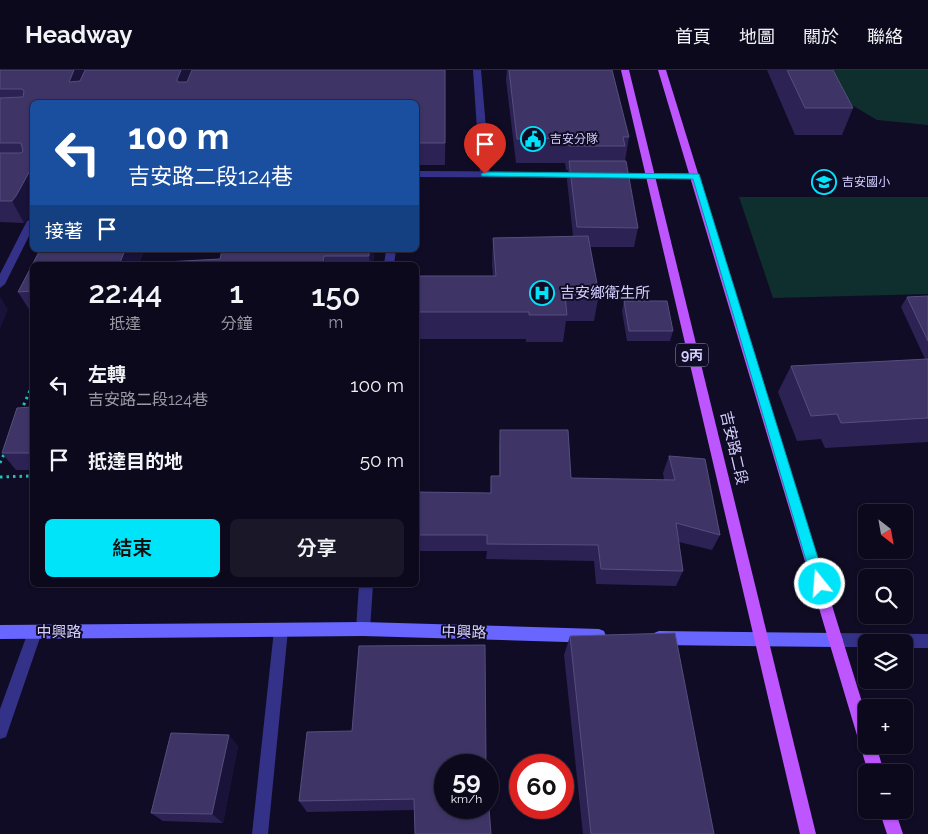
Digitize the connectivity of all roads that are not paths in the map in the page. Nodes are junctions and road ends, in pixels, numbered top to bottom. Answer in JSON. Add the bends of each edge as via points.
{"nodes":[{"id":1,"x":477,"y":70,"type":"edge"},
{"id":2,"x":625,"y":70,"type":"edge"},
{"id":3,"x":662,"y":70,"type":"edge"},
{"id":4,"x":419,"y":174,"type":"edge"},
{"id":5,"x":485,"y":174,"type":"junction"},
{"id":6,"x":649,"y":176,"type":"junction"},
{"id":7,"x":696,"y":176,"type":"junction"},
{"id":8,"x":30,"y":224,"type":"edge"},
{"id":9,"x":0,"y":284,"type":"edge"},
{"id":10,"x":366,"y":587,"type":"edge"},
{"id":11,"x":363,"y":629,"type":"junction"},
{"id":12,"x":281,"y":630,"type":"junction"},
{"id":13,"x":0,"y":632,"type":"edge"},
{"id":14,"x":35,"y":632,"type":"junction"},
{"id":15,"x":611,"y":636,"type":"edge"},
{"id":16,"x":641,"y":637,"type":"edge"},
{"id":17,"x":760,"y":640,"type":"junction"},
{"id":18,"x":836,"y":640,"type":"junction"},
{"id":19,"x":928,"y":641,"type":"edge"},
{"id":20,"x":858,"y":713,"type":"edge"},
{"id":21,"x":0,"y":730,"type":"edge"},
{"id":22,"x":890,"y":819,"type":"edge"},
{"id":23,"x":260,"y":834,"type":"edge"},
{"id":24,"x":808,"y":834,"type":"edge"},
{"id":25,"x":895,"y":834,"type":"edge"}],
"edges":[{"from":1,"to":5,"type":"street"},
{"from":2,"to":6,"type":"main road","name":"吉安路二段","number":"9丙"},
{"from":3,"to":7,"type":"main road"},
{"from":4,"to":5,"type":"street"},
{"from":5,"to":6,"type":"street"},
{"from":6,"to":7,"type":"street"},
{"from":6,"to":17,"type":"main road","name":"吉安路二段","number":"9丙"},
{"from":7,"to":18,"type":"main road"},
{"from":8,"to":9,"type":"street"},
{"from":10,"to":11,"type":"street"},
{"from":11,"to":12,"type":"street","name":"中興路"},
{"from":11,"to":15,"type":"street","name":"中興路"},
{"from":12,"to":14,"type":"street","name":"中興路"},
{"from":12,"to":23,"type":"street"},
{"from":13,"to":14,"type":"street","name":"中興路"},
{"from":14,"to":21,"type":"street"},
{"from":16,"to":17,"type":"street"},
{"from":17,"to":18,"type":"street"},
{"from":17,"to":24,"type":"main road","name":"吉安路二段","number":"9丙"},
{"from":18,"to":19,"type":"street"},
{"from":18,"to":20,"type":"main road"},
{"from":22,"to":25,"type":"main road"}]}
